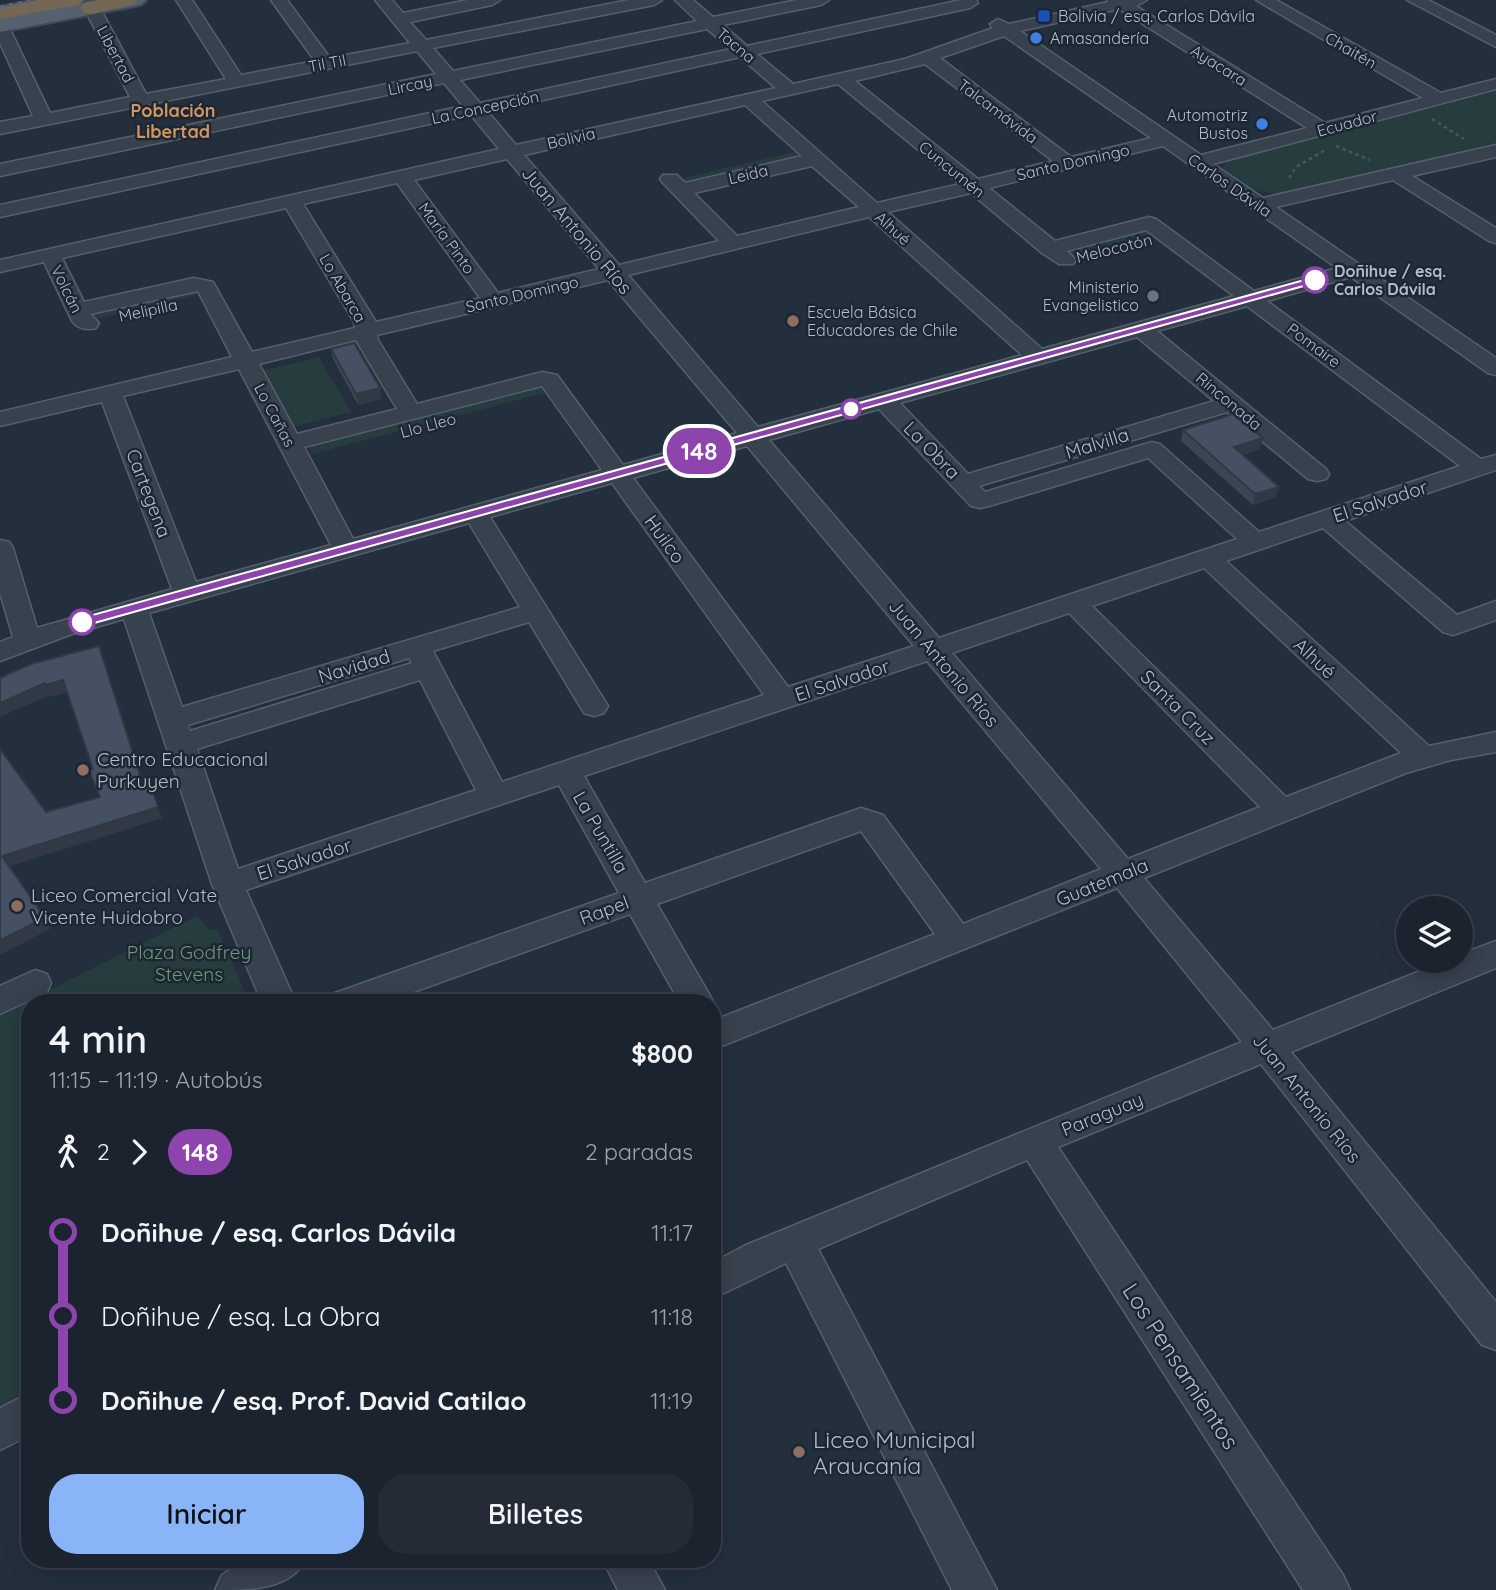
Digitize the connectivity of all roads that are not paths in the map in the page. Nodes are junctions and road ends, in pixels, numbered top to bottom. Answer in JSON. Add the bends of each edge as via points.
{"nodes":[{"id":1,"x":126,"y":0,"type":"edge"},
{"id":2,"x":135,"y":0,"type":"edge"},
{"id":3,"x":184,"y":0,"type":"edge"},
{"id":4,"x":279,"y":0,"type":"edge"},
{"id":5,"x":383,"y":0,"type":"edge"},
{"id":6,"x":492,"y":0,"type":"edge"},
{"id":7,"x":654,"y":0,"type":"edge"},
{"id":8,"x":683,"y":0,"type":"edge"},
{"id":9,"x":821,"y":0,"type":"edge"},
{"id":10,"x":1264,"y":0,"type":"edge"},
{"id":11,"x":1415,"y":0,"type":"edge"},
{"id":12,"x":1125,"y":1,"type":"edge"},
{"id":13,"x":967,"y":2,"type":"edge"},
{"id":14,"x":83,"y":4,"type":"edge"},
{"id":15,"x":0,"y":13,"type":"edge"},
{"id":16,"x":398,"y":19,"type":"junction"},
{"id":17,"x":710,"y":23,"type":"junction"},
{"id":18,"x":0,"y":25,"type":"edge"},
{"id":19,"x":1007,"y":29,"type":"junction"},
{"id":20,"x":1496,"y":42,"type":"edge"},
{"id":21,"x":421,"y":46,"type":"junction"},
{"id":22,"x":744,"y":52,"type":"junction"},
{"id":23,"x":928,"y":58,"type":"junction"},
{"id":24,"x":325,"y":63,"type":"junction"},
{"id":25,"x":448,"y":77,"type":"junction"},
{"id":26,"x":841,"y":78,"type":"junction"},
{"id":27,"x":236,"y":81,"type":"junction"},
{"id":28,"x":1496,"y":84,"type":"edge"},
{"id":29,"x":788,"y":89,"type":"junction"},
{"id":30,"x":748,"y":98,"type":"junction"},
{"id":31,"x":1438,"y":99,"type":"junction"},
{"id":32,"x":140,"y":100,"type":"junction"},
{"id":33,"x":475,"y":109,"type":"junction"},
{"id":34,"x":44,"y":119,"type":"junction"},
{"id":35,"x":0,"y":128,"type":"edge"},
{"id":36,"x":1327,"y":137,"type":"junction"},
{"id":37,"x":1166,"y":140,"type":"junction"},
{"id":38,"x":511,"y":151,"type":"junction"},
{"id":39,"x":1496,"y":151,"type":"edge"},
{"id":40,"x":810,"y":153,"type":"junction"},
{"id":41,"x":1198,"y":162,"type":"junction"},
{"id":42,"x":1068,"y":164,"type":"junction"},
{"id":43,"x":0,"y":170,"type":"edge"},
{"id":44,"x":1396,"y":174,"type":"junction"},
{"id":45,"x":401,"y":176,"type":"junction"},
{"id":46,"x":973,"y":186,"type":"junction"},
{"id":47,"x":291,"y":200,"type":"junction"},
{"id":48,"x":1259,"y":205,"type":"junction"},
{"id":49,"x":873,"y":210,"type":"junction"},
{"id":50,"x":0,"y":211,"type":"edge"},
{"id":51,"x":1157,"y":229,"type":"joint"},
{"id":52,"x":1496,"y":237,"type":"edge"},
{"id":53,"x":733,"y":244,"type":"junction"},
{"id":54,"x":50,"y":254,"type":"junction"},
{"id":55,"x":1057,"y":255,"type":"joint"},
{"id":56,"x":0,"y":266,"type":"edge"},
{"id":57,"x":1353,"y":270,"type":"junction"},
{"id":58,"x":613,"y":272,"type":"junction"},
{"id":59,"x":206,"y":290,"type":"joint"},
{"id":60,"x":1251,"y":298,"type":"junction"},
{"id":61,"x":493,"y":301,"type":"junction"},
{"id":62,"x":81,"y":316,"type":"joint"},
{"id":63,"x":1141,"y":328,"type":"junction"},
{"id":64,"x":366,"y":331,"type":"junction"},
{"id":65,"x":1038,"y":357,"type":"junction"},
{"id":66,"x":246,"y":360,"type":"junction"},
{"id":67,"x":1496,"y":368,"type":"edge"},
{"id":68,"x":553,"y":385,"type":"junction"},
{"id":69,"x":110,"y":393,"type":"junction"},
{"id":70,"x":884,"y":400,"type":"junction"},
{"id":71,"x":1232,"y":403,"type":"junction"},
{"id":72,"x":411,"y":412,"type":"junction"},
{"id":73,"x":0,"y":419,"type":"edge"},
{"id":74,"x":752,"y":437,"type":"junction"},
{"id":75,"x":294,"y":451,"type":"junction"},
{"id":76,"x":1487,"y":465,"type":"edge"},
{"id":77,"x":618,"y":474,"type":"junction"},
{"id":78,"x":1317,"y":474,"type":"dead end"},
{"id":79,"x":972,"y":492,"type":"junction"},
{"id":80,"x":475,"y":513,"type":"junction"},
{"id":81,"x":1327,"y":518,"type":"junction"},
{"id":82,"x":1255,"y":542,"type":"junction"},
{"id":83,"x":0,"y":548,"type":"edge"},
{"id":84,"x":346,"y":549,"type":"junction"},
{"id":85,"x":1208,"y":558,"type":"junction"},
{"id":86,"x":1496,"y":589,"type":"edge"},
{"id":87,"x":187,"y":593,"type":"junction"},
{"id":88,"x":1074,"y":603,"type":"junction"},
{"id":89,"x":134,"y":608,"type":"junction"},
{"id":90,"x":1496,"y":610,"type":"edge"},
{"id":91,"x":536,"y":611,"type":"junction"},
{"id":92,"x":1445,"y":618,"type":"junction"},
{"id":93,"x":27,"y":640,"type":"junction"},
{"id":94,"x":932,"y":649,"type":"junction"},
{"id":95,"x":0,"y":652,"type":"edge"},
{"id":96,"x":423,"y":657,"type":"junction"},
{"id":97,"x":782,"y":699,"type":"junction"},
{"id":98,"x":594,"y":706,"type":"dead end"},
{"id":99,"x":176,"y":732,"type":"junction"},
{"id":100,"x":1496,"y":743,"type":"edge"},
{"id":101,"x":1423,"y":757,"type":"junction"},
{"id":102,"x":566,"y":771,"type":"junction"},
{"id":103,"x":494,"y":796,"type":"junction"},
{"id":104,"x":1282,"y":811,"type":"junction"},
{"id":105,"x":1123,"y":874,"type":"junction"},
{"id":106,"x":228,"y":884,"type":"junction"},
{"id":107,"x":638,"y":898,"type":"junction"},
{"id":108,"x":956,"y":939,"type":"junction"},
{"id":109,"x":1491,"y":964,"type":"edge"},
{"id":110,"x":35,"y":983,"type":"dead end"},
{"id":111,"x":275,"y":994,"type":"edge"},
{"id":112,"x":369,"y":994,"type":"edge"},
{"id":113,"x":692,"y":994,"type":"edge"},
{"id":114,"x":0,"y":1001,"type":"edge"},
{"id":115,"x":721,"y":1030,"type":"edge"},
{"id":116,"x":1266,"y":1046,"type":"junction"},
{"id":117,"x":1034,"y":1141,"type":"junction"},
{"id":118,"x":795,"y":1242,"type":"junction"},
{"id":119,"x":721,"y":1277,"type":"edge"},
{"id":120,"x":1496,"y":1332,"type":"edge"},
{"id":121,"x":21,"y":1417,"type":"edge"},
{"id":122,"x":0,"y":1430,"type":"edge"},
{"id":123,"x":271,"y":1568,"type":"edge"},
{"id":124,"x":629,"y":1568,"type":"edge"},
{"id":125,"x":237,"y":1590,"type":"edge"},
{"id":126,"x":643,"y":1590,"type":"edge"},
{"id":127,"x":975,"y":1590,"type":"edge"},
{"id":128,"x":1328,"y":1590,"type":"edge"}],
"edges":[{"from":1,"to":14,"type":"highway"},
{"from":2,"to":14,"type":"main road"},
{"from":3,"to":27,"type":"street"},
{"from":4,"to":24,"type":"street"},
{"from":5,"to":16,"type":"street","name":"Juan Antonio Ríos"},
{"from":6,"to":16,"type":"street"},
{"from":7,"to":21,"type":"street","name":"Til Til"},
{"from":8,"to":17,"type":"street","name":"Tacna"},
{"from":9,"to":17,"type":"street","name":"Lircay"},
{"from":10,"to":31,"type":"street","name":"Chaitén"},
{"from":11,"to":20,"type":"street"},
{"from":12,"to":19,"type":"street","name":"Bolivia"},
{"from":12,"to":36,"type":"street","name":"Ayacara"},
{"from":13,"to":19,"type":"street","name":"Carlos Dávila"},
{"from":13,"to":22,"type":"street","name":"La Concepción"},
{"from":14,"to":15,"type":"highway"},
{"from":14,"to":18,"type":"main road"},
{"from":14,"to":32,"type":"street","name":"Libertad"},
{"from":16,"to":21,"type":"street","name":"Juan Antonio Ríos"},
{"from":17,"to":22,"type":"street","name":"Tacna"},
{"from":17,"to":25,"type":"street","name":"Lircay"},
{"from":18,"to":34,"type":"street"},
{"from":19,"to":23,"type":"street","name":"Bolivia"},
{"from":19,"to":37,"type":"street","name":"Carlos Dávila"},
{"from":21,"to":24,"type":"street","name":"Til Til"},
{"from":21,"to":25,"type":"street","name":"Juan Antonio Ríos"},
{"from":22,"to":29,"type":"street","name":"Tacna"},
{"from":22,"to":33,"type":"street","name":"La Concepción"},
{"from":23,"to":26,"type":"street","name":"Bolivia"},
{"from":23,"to":42,"type":"street","name":"Talcamávida"},
{"from":24,"to":27,"type":"street","name":"Til Til"},
{"from":25,"to":33,"type":"street","name":"Juan Antonio Ríos"},
{"from":25,"to":43,"type":"street","name":"Lircay"},
{"from":26,"to":29,"type":"street","name":"Bolivia"},
{"from":26,"to":46,"type":"street","name":"Cuncumén"},
{"from":27,"to":32,"type":"street","name":"Til Til"},
{"from":28,"to":31,"type":"street","name":"Ecuador"},
{"from":29,"to":30,"type":"street","name":"Bolivia"},
{"from":30,"to":38,"type":"street","name":"Bolivia"},
{"from":30,"to":40,"type":"street","name":"Alhué"},
{"from":31,"to":36,"type":"street","name":"Ecuador"},
{"from":32,"to":34,"type":"street","name":"Til Til"},
{"from":33,"to":38,"type":"street","name":"Juan Antonio Ríos"},
{"from":33,"to":50,"type":"street","name":"La Concepción"},
{"from":34,"to":35,"type":"street","name":"Til Til"},
{"from":36,"to":41,"type":"street","name":"Ecuador"},
{"from":37,"to":41,"type":"street","name":"Carlos Dávila"},
{"from":37,"to":42,"type":"street","name":"Santo Domingo"},
{"from":38,"to":45,"type":"street","name":"Bolivia"},
{"from":38,"to":58,"type":"street","name":"Juan Antonio Ríos"},
{"from":39,"to":44,"type":"street"},
{"from":40,"to":49,"type":"street","name":"Alhué"},
{"from":40,"to":53,"type":"street","name":"Leida","via":[[675,184]]},
{"from":41,"to":48,"type":"street","name":"Carlos Dávila"},
{"from":42,"to":46,"type":"street","name":"Santo Domingo"},
{"from":44,"to":48,"type":"street"},
{"from":44,"to":52,"type":"street"},
{"from":45,"to":47,"type":"street","name":"Bolivia"},
{"from":45,"to":61,"type":"street","name":"María Pinto"},
{"from":46,"to":49,"type":"street","name":"Santo Domingo"},
{"from":46,"to":55,"type":"street","name":"Cuncumén"},
{"from":47,"to":54,"type":"street","name":"Bolivia"},
{"from":47,"to":64,"type":"street","name":"Lo Abarca","via":[[365,322]]},
{"from":48,"to":57,"type":"street","name":"Carlos Dávila"},
{"from":49,"to":53,"type":"street","name":"Santo Domingo"},
{"from":49,"to":65,"type":"street","name":"Alhué"},
{"from":51,"to":55,"type":"street","name":"Melocotón"},
{"from":51,"to":60,"type":"street","name":"Pomaire"},
{"from":53,"to":58,"type":"street","name":"Santo Domingo"},
{"from":54,"to":56,"type":"street","name":"Bolivia"},
{"from":54,"to":62,"type":"street","name":"Volcán"},
{"from":57,"to":60,"type":"street"},
{"from":57,"to":67,"type":"street","name":"Carlos Dávila"},
{"from":58,"to":61,"type":"street","name":"Santo Domingo"},
{"from":58,"to":74,"type":"street","name":"Juan Antonio Ríos"},
{"from":59,"to":62,"type":"street","name":"Melipilla"},
{"from":59,"to":66,"type":"street","name":"Lo Cañas"},
{"from":60,"to":63,"type":"street"},
{"from":60,"to":76,"type":"street","name":"Pomaire"},
{"from":61,"to":64,"type":"street","name":"Santo Domingo"},
{"from":63,"to":65,"type":"street"},
{"from":63,"to":71,"type":"street","name":"Rinconada"},
{"from":64,"to":66,"type":"street","name":"Santo Domingo"},
{"from":64,"to":72,"type":"street","name":"Lo Abarca"},
{"from":65,"to":70,"type":"street"},
{"from":66,"to":69,"type":"street","name":"Santo Domingo"},
{"from":66,"to":75,"type":"street","name":"Lo Cañas"},
{"from":68,"to":72,"type":"street","name":"Llo Lleo"},
{"from":68,"to":75,"type":"street","name":"Llo Lleo"},
{"from":68,"to":77,"type":"street","name":"Huilco"},
{"from":69,"to":73,"type":"street","name":"Santo Domingo"},
{"from":69,"to":87,"type":"street","name":"Cartegena"},
{"from":70,"to":74,"type":"street"},
{"from":70,"to":79,"type":"street","name":"La Obra"},
{"from":71,"to":78,"type":"street","name":"Rinconada"},
{"from":71,"to":79,"type":"street","name":"Malvilla"},
{"from":72,"to":75,"type":"street","name":"Llo Lleo"},
{"from":74,"to":77,"type":"street"},
{"from":74,"to":94,"type":"street","name":"Juan Antonio Ríos"},
{"from":75,"to":84,"type":"street","name":"Lo Cañas"},
{"from":76,"to":81,"type":"street","name":"El Salvador"},
{"from":77,"to":80,"type":"street"},
{"from":77,"to":97,"type":"street","name":"Huilco"},
{"from":79,"to":82,"type":"street","name":"Malvilla","via":[[1152,449]]},
{"from":80,"to":84,"type":"street"},
{"from":80,"to":91,"type":"street"},
{"from":81,"to":82,"type":"street","name":"El Salvador"},
{"from":81,"to":92,"type":"street"},
{"from":82,"to":85,"type":"street","name":"El Salvador"},
{"from":83,"to":93,"type":"street"},
{"from":84,"to":87,"type":"street"},
{"from":85,"to":88,"type":"street","name":"El Salvador"},
{"from":85,"to":101,"type":"street","name":"Alhué"},
{"from":86,"to":92,"type":"street"},
{"from":87,"to":89,"type":"street"},
{"from":88,"to":94,"type":"street","name":"El Salvador"},
{"from":88,"to":104,"type":"street","name":"Santa Cruz"},
{"from":89,"to":93,"type":"street"},
{"from":89,"to":99,"type":"street"},
{"from":90,"to":92,"type":"street"},
{"from":91,"to":96,"type":"street","name":"Navidad"},
{"from":91,"to":98,"type":"street"},
{"from":93,"to":95,"type":"street"},
{"from":94,"to":97,"type":"street","name":"El Salvador"},
{"from":94,"to":105,"type":"street","name":"Juan Antonio Ríos"},
{"from":96,"to":99,"type":"street","name":"Navidad"},
{"from":96,"to":103,"type":"street"},
{"from":97,"to":102,"type":"street","name":"El Salvador"},
{"from":99,"to":106,"type":"street"},
{"from":100,"to":101,"type":"street","name":"Guatemala"},
{"from":101,"to":104,"type":"street","name":"Guatemala"},
{"from":102,"to":103,"type":"street","name":"El Salvador"},
{"from":102,"to":107,"type":"street","name":"La Puntilla"},
{"from":103,"to":106,"type":"street","name":"El Salvador"},
{"from":104,"to":105,"type":"street","name":"Guatemala"},
{"from":105,"to":108,"type":"street","name":"Guatemala"},
{"from":105,"to":116,"type":"street","name":"Juan Antonio Ríos"},
{"from":106,"to":111,"type":"street"},
{"from":107,"to":108,"type":"street","name":"Rapel","via":[[865,819]]},
{"from":107,"to":112,"type":"street","name":"Rapel"},
{"from":107,"to":113,"type":"street","name":"La Puntilla"},
{"from":108,"to":115,"type":"street","name":"Guatemala"},
{"from":109,"to":116,"type":"street","name":"Paraguay"},
{"from":110,"to":114,"type":"street"},
{"from":116,"to":117,"type":"street","name":"Paraguay"},
{"from":116,"to":120,"type":"street","name":"Juan Antonio Ríos"},
{"from":117,"to":118,"type":"street","name":"Paraguay"},
{"from":117,"to":128,"type":"street","name":"Los Pensamientos"},
{"from":118,"to":119,"type":"street","name":"Paraguay"},
{"from":118,"to":127,"type":"street"},
{"from":121,"to":122,"type":"street"},
{"from":123,"to":125,"type":"street"},
{"from":124,"to":126,"type":"street"}]}
